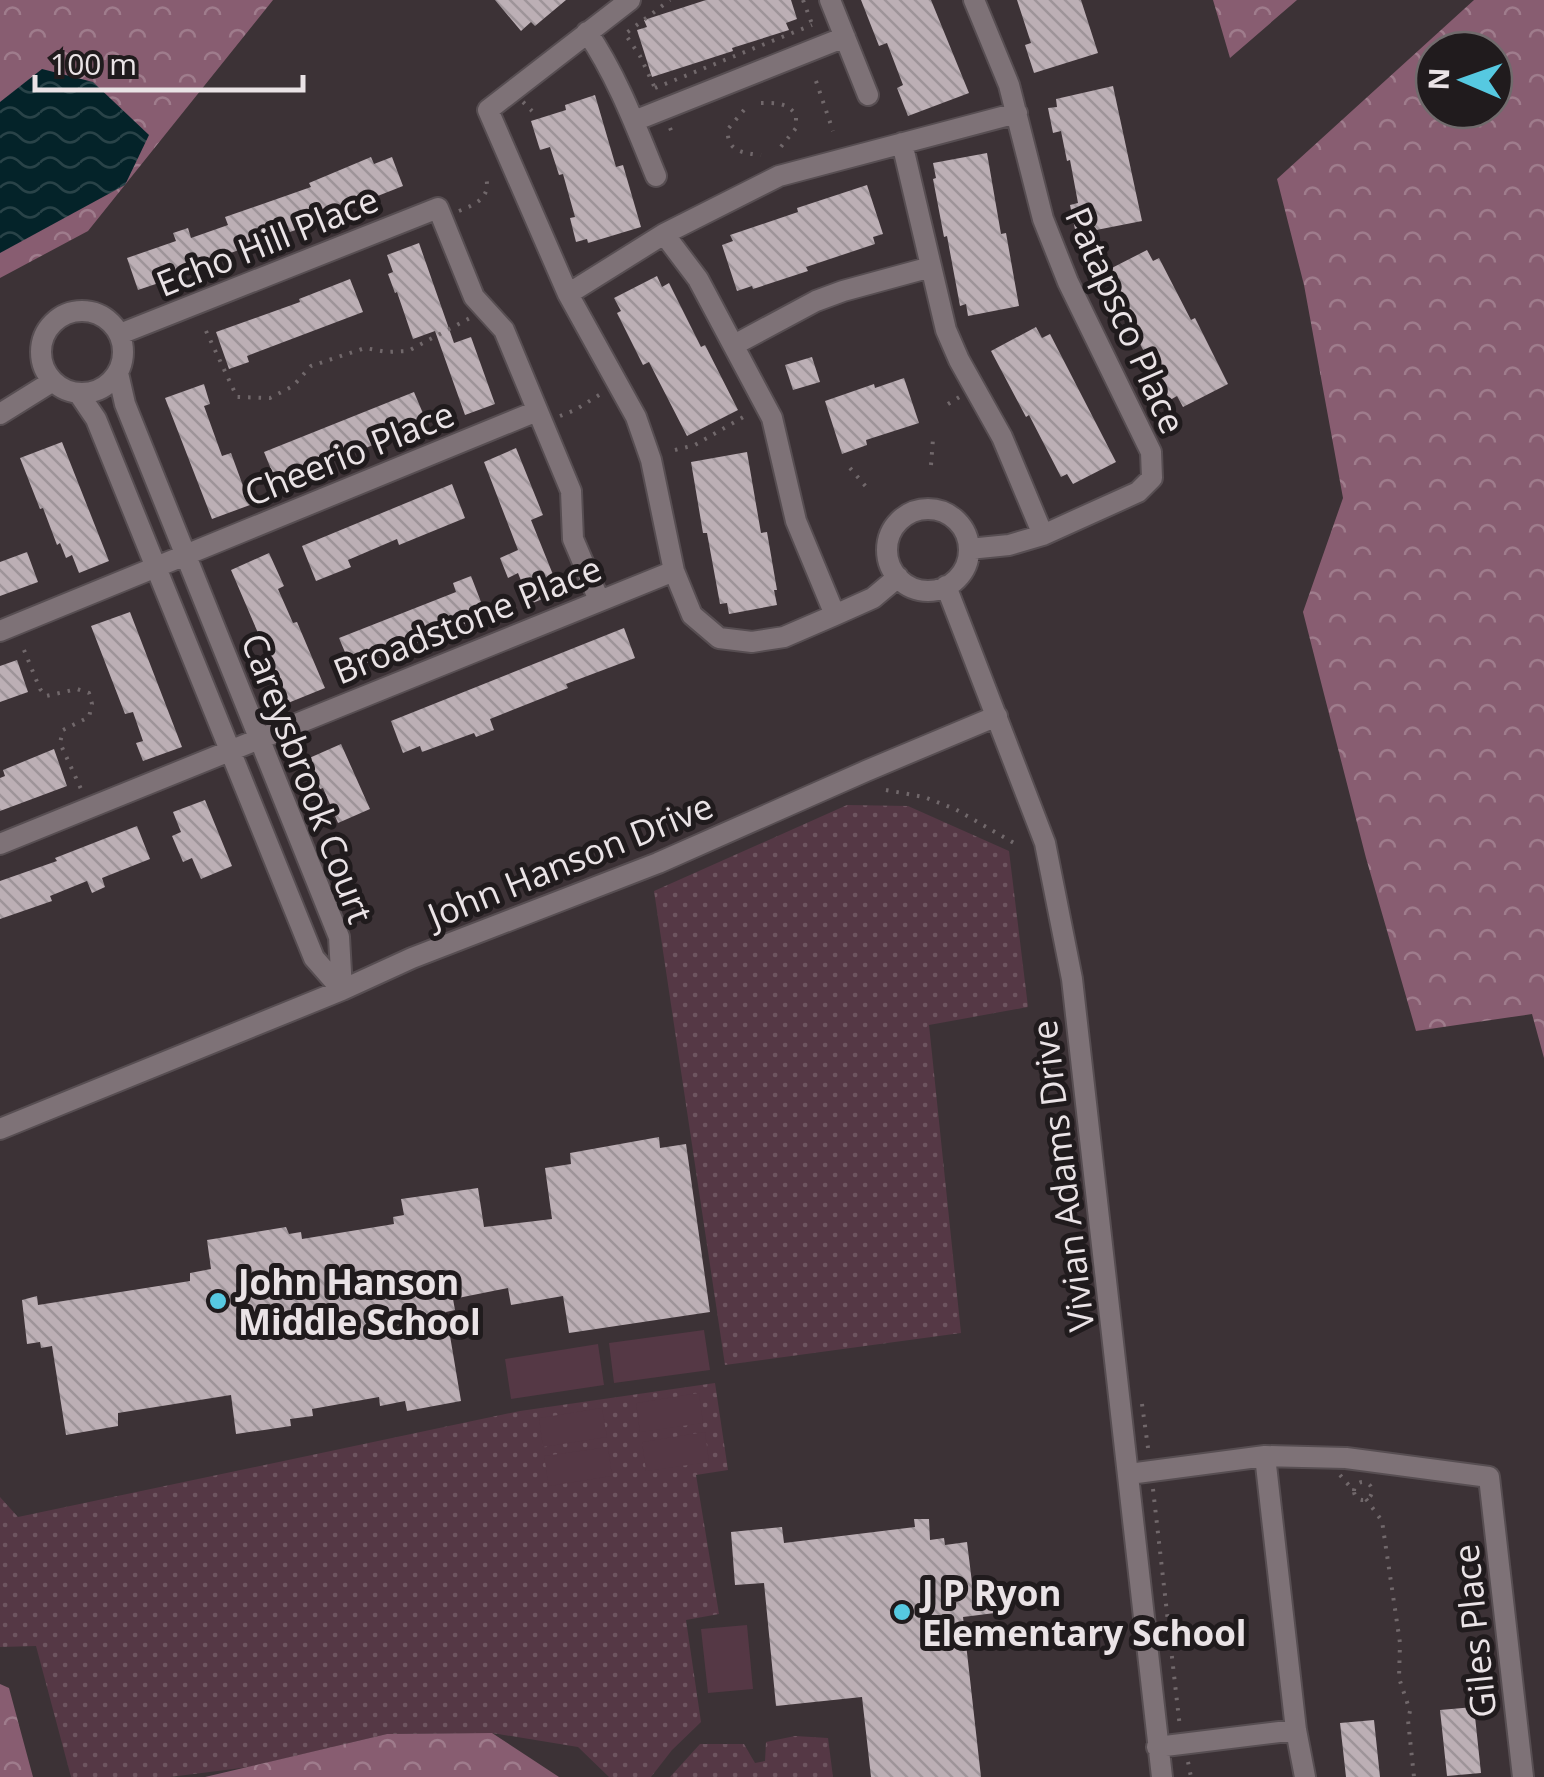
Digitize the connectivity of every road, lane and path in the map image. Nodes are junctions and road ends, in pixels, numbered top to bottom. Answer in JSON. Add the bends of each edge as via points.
{"nodes":[{"id":1,"x":630,"y":0,"type":"edge"},
{"id":2,"x":670,"y":0,"type":"edge"},
{"id":3,"x":803,"y":0,"type":"edge"},
{"id":4,"x":830,"y":0,"type":"edge"},
{"id":5,"x":974,"y":0,"type":"edge"},
{"id":6,"x":812,"y":26,"type":"junction"},
{"id":7,"x":587,"y":32,"type":"junction"},
{"id":8,"x":845,"y":37,"type":"junction"},
{"id":9,"x":817,"y":38,"type":"dead end"},
{"id":10,"x":816,"y":81,"type":"dead end"},
{"id":11,"x":868,"y":95,"type":"dead end"},
{"id":12,"x":761,"y":102,"type":"dead end"},
{"id":13,"x":744,"y":110,"type":"dead end"},
{"id":14,"x":1018,"y":113,"type":"junction"},
{"id":15,"x":634,"y":121,"type":"junction"},
{"id":16,"x":668,"y":123,"type":"dead end"},
{"id":17,"x":833,"y":131,"type":"dead end"},
{"id":18,"x":674,"y":137,"type":"dead end"},
{"id":19,"x":902,"y":143,"type":"junction"},
{"id":20,"x":780,"y":148,"type":"dead end"},
{"id":21,"x":760,"y":156,"type":"dead end"},
{"id":22,"x":656,"y":176,"type":"dead end"},
{"id":23,"x":486,"y":177,"type":"dead end"},
{"id":24,"x":447,"y":210,"type":"junction"},
{"id":25,"x":664,"y":234,"type":"junction"},
{"id":26,"x":931,"y":267,"type":"junction"},
{"id":27,"x":568,"y":294,"type":"junction"},
{"id":28,"x":475,"y":316,"type":"dead end"},
{"id":29,"x":206,"y":331,"type":"dead end"},
{"id":30,"x":120,"y":334,"type":"junction"},
{"id":31,"x":734,"y":345,"type":"junction"},
{"id":32,"x":118,"y":373,"type":"junction"},
{"id":33,"x":53,"y":381,"type":"junction"},
{"id":34,"x":619,"y":384,"type":"junction"},
{"id":35,"x":79,"y":394,"type":"junction"},
{"id":36,"x":0,"y":414,"type":"edge"},
{"id":37,"x":745,"y":416,"type":"dead end"},
{"id":38,"x":540,"y":418,"type":"junction"},
{"id":39,"x":933,"y":439,"type":"dead end"},
{"id":40,"x":675,"y":450,"type":"dead end"},
{"id":41,"x":931,"y":465,"type":"dead end"},
{"id":42,"x":850,"y":468,"type":"dead end"},
{"id":43,"x":868,"y":489,"type":"dead end"},
{"id":44,"x":1042,"y":534,"type":"junction"},
{"id":45,"x":969,"y":549,"type":"junction"},
{"id":46,"x":185,"y":555,"type":"junction"},
{"id":47,"x":154,"y":568,"type":"junction"},
{"id":48,"x":674,"y":572,"type":"junction"},
{"id":49,"x":898,"y":578,"type":"junction"},
{"id":50,"x":946,"y":586,"type":"junction"},
{"id":51,"x":599,"y":600,"type":"junction"},
{"id":52,"x":834,"y":615,"type":"junction"},
{"id":53,"x":0,"y":631,"type":"edge"},
{"id":54,"x":24,"y":650,"type":"dead end"},
{"id":55,"x":997,"y":716,"type":"junction"},
{"id":56,"x":259,"y":738,"type":"junction"},
{"id":57,"x":229,"y":750,"type":"junction"},
{"id":58,"x":886,"y":790,"type":"dead end"},
{"id":59,"x":89,"y":808,"type":"junction"},
{"id":60,"x":0,"y":844,"type":"edge"},
{"id":61,"x":1019,"y":846,"type":"dead end"},
{"id":62,"x":342,"y":990,"type":"junction"},
{"id":63,"x":0,"y":1129,"type":"edge"},
{"id":64,"x":1142,"y":1404,"type":"dead end"},
{"id":65,"x":1265,"y":1456,"type":"junction"},
{"id":66,"x":1152,"y":1471,"type":"junction"},
{"id":67,"x":1336,"y":1472,"type":"dead end"},
{"id":68,"x":1129,"y":1474,"type":"junction"},
{"id":69,"x":1353,"y":1490,"type":"junction"},
{"id":70,"x":1366,"y":1499,"type":"junction"},
{"id":71,"x":1296,"y":1730,"type":"junction"},
{"id":72,"x":1183,"y":1744,"type":"junction"},
{"id":73,"x":1157,"y":1747,"type":"junction"},
{"id":74,"x":1162,"y":1777,"type":"edge"},
{"id":75,"x":1190,"y":1777,"type":"edge"},
{"id":76,"x":1305,"y":1777,"type":"edge"},
{"id":77,"x":1414,"y":1777,"type":"edge"},
{"id":78,"x":1523,"y":1777,"type":"edge"}],
"edges":[{"from":1,"to":7,"type":"street"},
{"from":2,"to":6,"type":"path","via":[[626,34],[655,88]]},
{"from":3,"to":6,"type":"path"},
{"from":4,"to":8,"type":"street"},
{"from":5,"to":14,"type":"street","name":"Patapsco Place"},
{"from":6,"to":9,"type":"path"},
{"from":7,"to":15,"type":"street"},
{"from":7,"to":27,"type":"street","via":[[488,110]]},
{"from":8,"to":11,"type":"street"},
{"from":8,"to":15,"type":"street"},
{"from":10,"to":17,"type":"path"},
{"from":12,"to":20,"type":"path","via":[[780,103],[796,115],[796,128]]},
{"from":13,"to":21,"type":"path","via":[[728,129],[730,143],[738,152]]},
{"from":14,"to":19,"type":"street"},
{"from":14,"to":44,"type":"street","name":"Patapsco Place","via":[[1044,219],[1068,282],[1151,452],[1152,478],[1138,492]]},
{"from":15,"to":22,"type":"street"},
{"from":16,"to":18,"type":"path"},
{"from":19,"to":25,"type":"street","via":[[779,176]]},
{"from":19,"to":26,"type":"street"},
{"from":23,"to":24,"type":"path","via":[[482,200]]},
{"from":24,"to":30,"type":"street","name":"Echo Hill Place"},
{"from":24,"to":38,"type":"street","via":[[474,297],[504,330]]},
{"from":25,"to":27,"type":"street"},
{"from":25,"to":31,"type":"street"},
{"from":26,"to":31,"type":"street","via":[[842,290]]},
{"from":26,"to":44,"type":"street","via":[[946,330],[1002,437]]},
{"from":27,"to":34,"type":"street"},
{"from":28,"to":29,"type":"path","via":[[408,351],[365,348],[311,366],[270,398],[238,397]]},
{"from":30,"to":32,"type":"street"},
{"from":30,"to":33,"type":"street","via":[[92,311],[62,315],[44,336],[41,356]]},
{"from":31,"to":52,"type":"street","via":[[772,418],[796,521]]},
{"from":32,"to":35,"type":"street","via":[[99,390]]},
{"from":32,"to":46,"type":"street","name":"Careysbrook Court"},
{"from":33,"to":35,"type":"street"},
{"from":33,"to":36,"type":"street"},
{"from":34,"to":38,"type":"path","via":[[575,410]]},
{"from":34,"to":48,"type":"street","via":[[651,460]]},
{"from":35,"to":47,"type":"street","name":"Careysbrook Court","via":[[96,420]]},
{"from":37,"to":40,"type":"path"},
{"from":38,"to":46,"type":"street","name":"Cheerio Place"},
{"from":38,"to":51,"type":"street","via":[[571,491],[573,539]]},
{"from":39,"to":41,"type":"path"},
{"from":42,"to":43,"type":"path"},
{"from":44,"to":45,"type":"street","name":"Patapsco Place"},
{"from":45,"to":49,"type":"street","via":[[948,515],[912,512],[888,541]]},
{"from":45,"to":50,"type":"street","via":[[963,571]]},
{"from":46,"to":47,"type":"street","name":"Cheerio Place"},
{"from":46,"to":56,"type":"street","name":"Careysbrook Court"},
{"from":47,"to":53,"type":"street","name":"Cheerio Place"},
{"from":47,"to":57,"type":"street","name":"Careysbrook Court"},
{"from":48,"to":51,"type":"street","name":"Broadstone Place"},
{"from":48,"to":52,"type":"street","via":[[692,614],[719,638],[784,637]]},
{"from":49,"to":50,"type":"street","via":[[920,590]]},
{"from":49,"to":52,"type":"street"},
{"from":50,"to":55,"type":"street","name":"Vivian Adams Drive"},
{"from":51,"to":56,"type":"street","name":"Broadstone Place"},
{"from":54,"to":59,"type":"path","via":[[46,696],[88,693],[88,717],[64,730],[60,743]]},
{"from":55,"to":62,"type":"street","name":"John Hanson Drive"},
{"from":55,"to":68,"type":"street","name":"Vivian Adams Drive","via":[[1045,843],[1072,979]]},
{"from":56,"to":57,"type":"street","name":"Broadstone Place"},
{"from":56,"to":62,"type":"street","name":"Careysbrook Court","via":[[339,937]]},
{"from":57,"to":59,"type":"street","name":"Broadstone Place"},
{"from":57,"to":62,"type":"street","name":"Careysbrook Court","via":[[314,958]]},
{"from":58,"to":61,"type":"path","via":[[955,809]]},
{"from":59,"to":60,"type":"street","name":"Broadstone Place"},
{"from":62,"to":63,"type":"street","name":"John Hanson Drive"},
{"from":64,"to":66,"type":"path"},
{"from":65,"to":66,"type":"street"},
{"from":65,"to":71,"type":"street"},
{"from":65,"to":78,"type":"street","name":"Giles Place","via":[[1346,1458],[1489,1477]]},
{"from":66,"to":68,"type":"street"},
{"from":66,"to":72,"type":"path"},
{"from":67,"to":69,"type":"path"},
{"from":68,"to":73,"type":"street","name":"Vivian Adams Drive"},
{"from":69,"to":70,"type":"path"},
{"from":69,"to":70,"type":"path","via":[[1360,1482],[1369,1484]]},
{"from":70,"to":77,"type":"path","via":[[1382,1521]]},
{"from":71,"to":72,"type":"street"},
{"from":71,"to":76,"type":"street"},
{"from":72,"to":73,"type":"street"},
{"from":72,"to":75,"type":"path"},
{"from":73,"to":74,"type":"street","name":"Vivian Adams Drive"}]}
